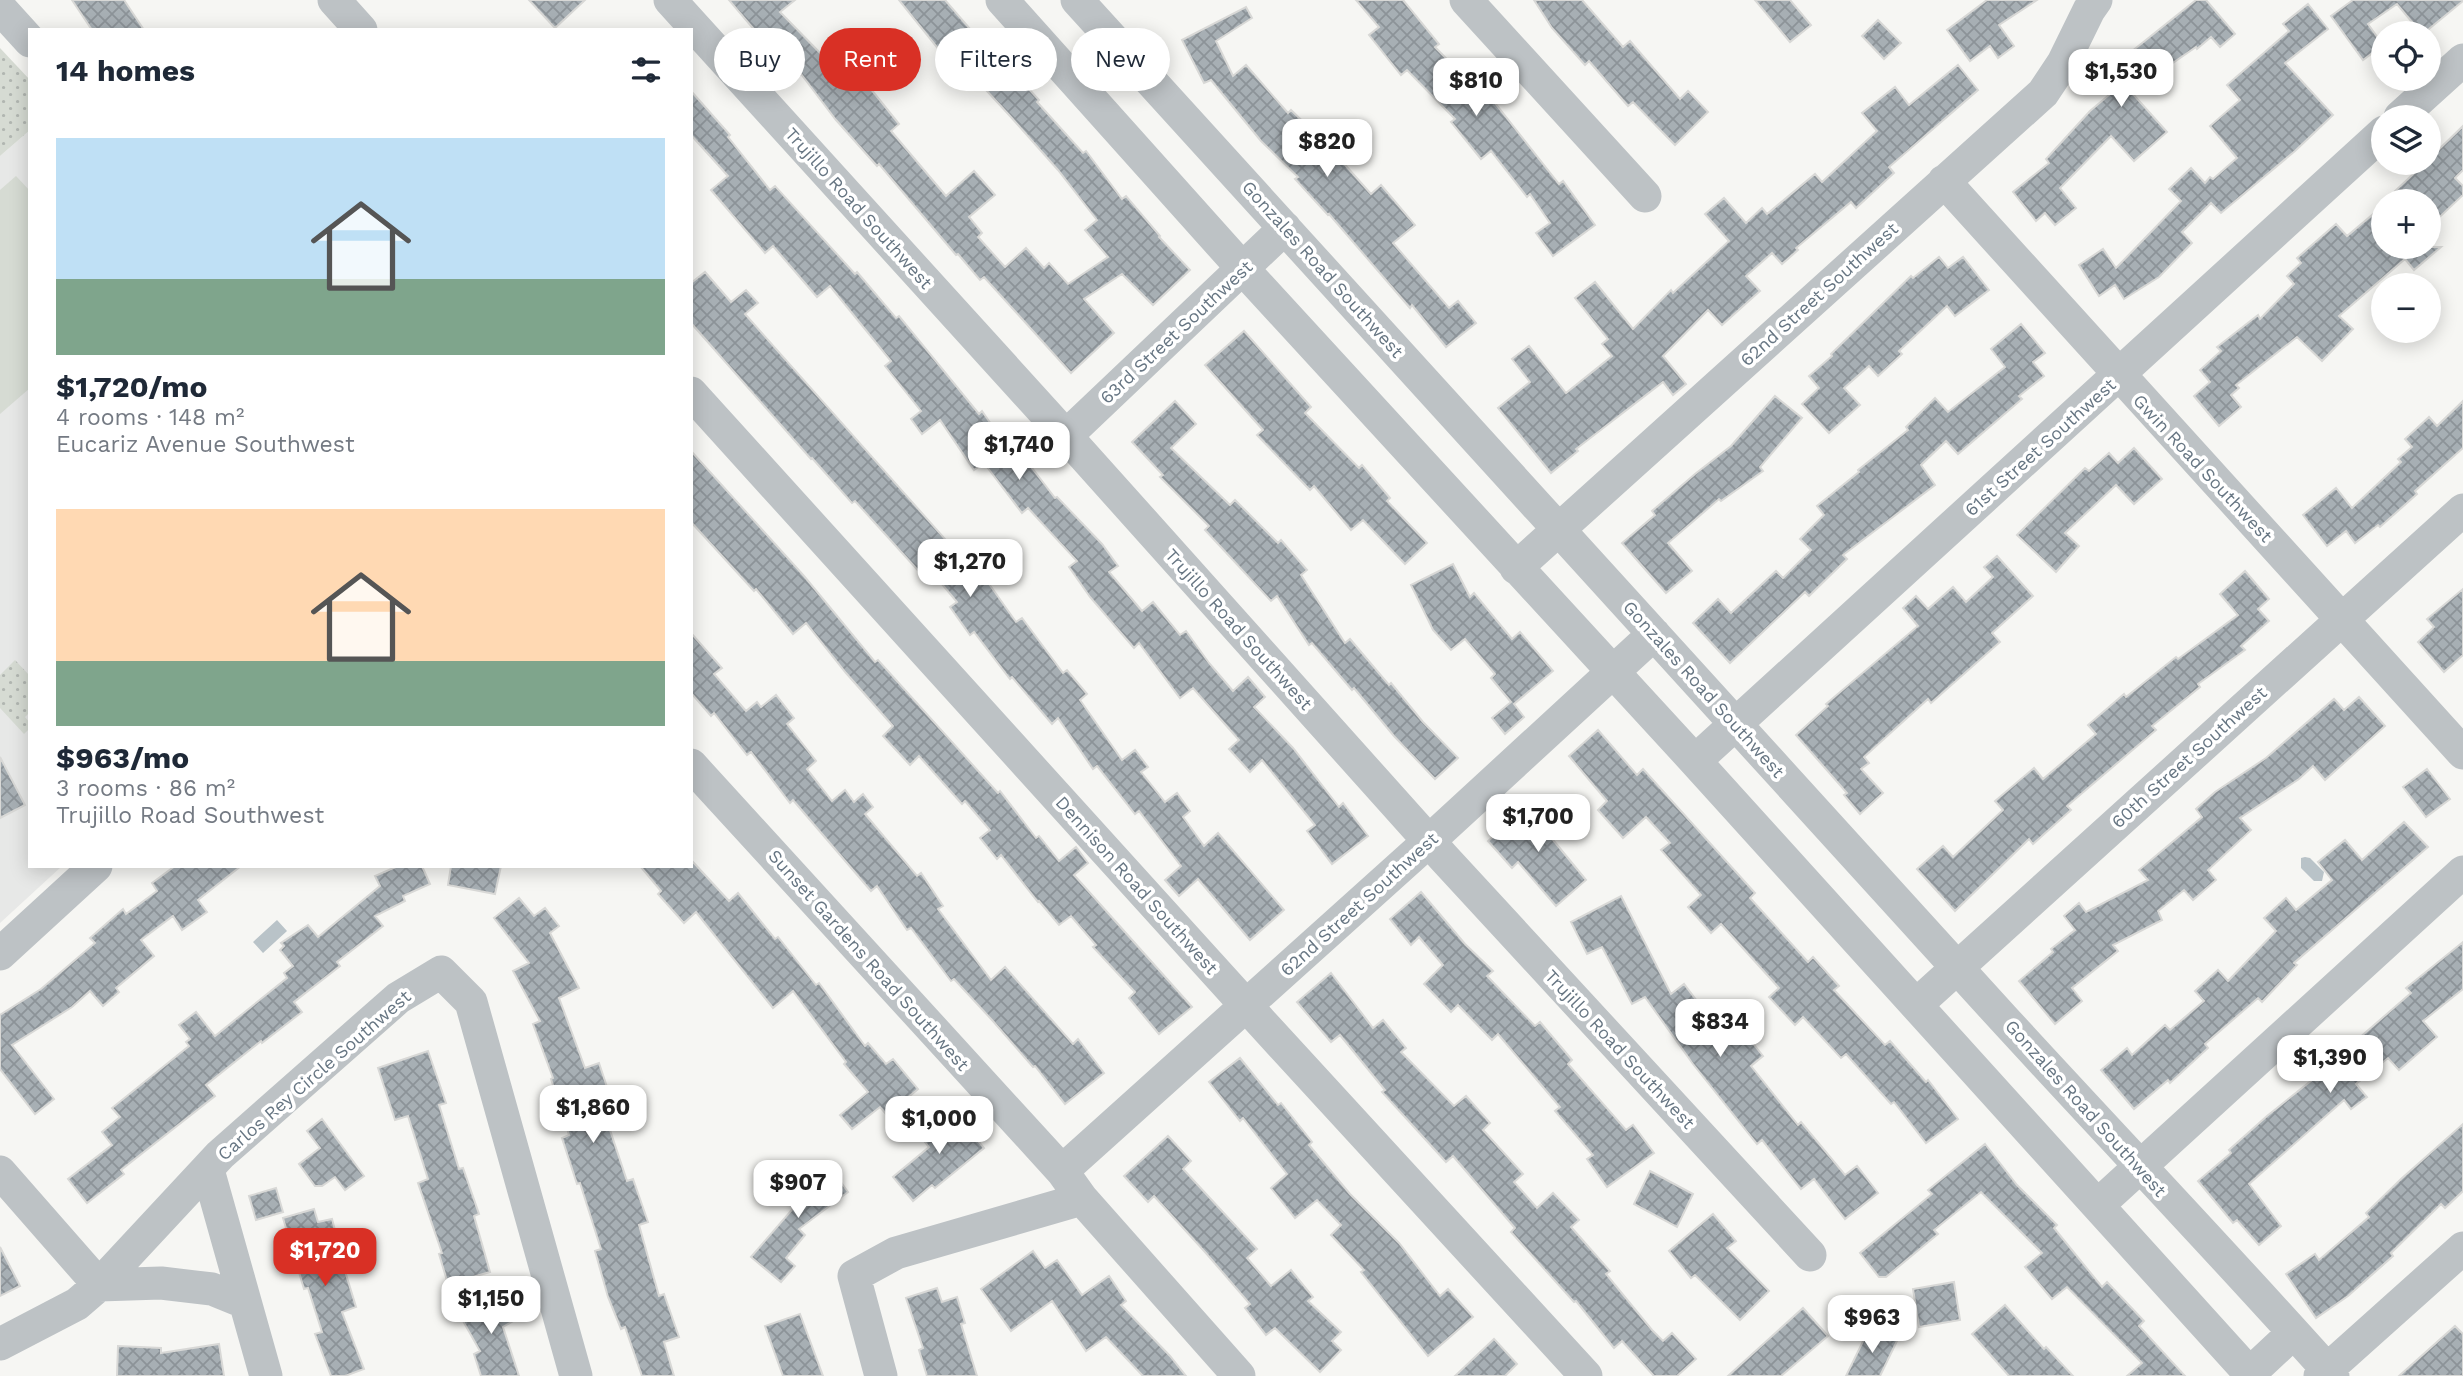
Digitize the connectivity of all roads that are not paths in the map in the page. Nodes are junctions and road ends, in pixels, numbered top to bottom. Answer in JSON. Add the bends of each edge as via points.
{"nodes":[{"id":1,"x":334,"y":0,"type":"edge"},
{"id":2,"x":670,"y":0,"type":"edge"},
{"id":3,"x":1077,"y":0,"type":"edge"},
{"id":4,"x":1466,"y":0,"type":"edge"},
{"id":5,"x":2096,"y":0,"type":"edge"},
{"id":6,"x":1020,"y":6,"type":"edge"},
{"id":7,"x":0,"y":8,"type":"edge"},
{"id":8,"x":359,"y":28,"type":"edge"},
{"id":9,"x":28,"y":39,"type":"edge"},
{"id":10,"x":2463,"y":60,"type":"edge"},
{"id":11,"x":2413,"y":105,"type":"edge"},
{"id":12,"x":2371,"y":144,"type":"edge"},
{"id":13,"x":1944,"y":181,"type":"junction"},
{"id":14,"x":1645,"y":196,"type":"dead end"},
{"id":15,"x":1285,"y":228,"type":"junction"},
{"id":16,"x":1243,"y":269,"type":"junction"},
{"id":17,"x":2118,"y":375,"type":"junction"},
{"id":18,"x":693,"y":395,"type":"edge"},
{"id":19,"x":1066,"y":436,"type":"junction"},
{"id":20,"x":2463,"y":510,"type":"edge"},
{"id":21,"x":1560,"y":527,"type":"junction"},
{"id":22,"x":1516,"y":568,"type":"junction"},
{"id":23,"x":2342,"y":620,"type":"junction"},
{"id":24,"x":1654,"y":634,"type":"junction"},
{"id":25,"x":1612,"y":672,"type":"junction"},
{"id":26,"x":1735,"y":724,"type":"junction"},
{"id":27,"x":2463,"y":753,"type":"edge"},
{"id":28,"x":1695,"y":761,"type":"junction"},
{"id":29,"x":693,"y":767,"type":"edge"},
{"id":30,"x":1429,"y":841,"type":"junction"},
{"id":31,"x":94,"y":868,"type":"edge"},
{"id":32,"x":2463,"y":872,"type":"edge"},
{"id":33,"x":0,"y":954,"type":"edge"},
{"id":34,"x":1958,"y":968,"type":"junction"},
{"id":35,"x":1246,"y":1005,"type":"junction"},
{"id":36,"x":1916,"y":1005,"type":"junction"},
{"id":37,"x":2140,"y":1168,"type":"junction"},
{"id":38,"x":208,"y":1170,"type":"junction"},
{"id":39,"x":1062,"y":1171,"type":"junction"},
{"id":40,"x":0,"y":1172,"type":"edge"},
{"id":41,"x":1083,"y":1199,"type":"junction"},
{"id":42,"x":2098,"y":1206,"type":"junction"},
{"id":43,"x":2463,"y":1248,"type":"edge"},
{"id":44,"x":1810,"y":1255,"type":"dead end"},
{"id":45,"x":99,"y":1285,"type":"junction"},
{"id":46,"x":244,"y":1302,"type":"junction"},
{"id":47,"x":2293,"y":1333,"type":"junction"},
{"id":48,"x":0,"y":1344,"type":"edge"},
{"id":49,"x":2327,"y":1374,"type":"edge"},
{"id":50,"x":2249,"y":1375,"type":"edge"},
{"id":51,"x":266,"y":1376,"type":"edge"},
{"id":52,"x":576,"y":1376,"type":"edge"},
{"id":53,"x":881,"y":1376,"type":"edge"},
{"id":54,"x":1239,"y":1376,"type":"edge"},
{"id":55,"x":1586,"y":1376,"type":"edge"}],
"edges":[{"from":1,"to":8,"type":"street"},
{"from":2,"to":19,"type":"street","name":"Trujillo Road Southwest"},
{"from":3,"to":15,"type":"street","name":"Gonzales Road Southwest"},
{"from":4,"to":14,"type":"street"},
{"from":5,"to":13,"type":"street","name":"62nd Street Southwest","via":[[2043,93]]},
{"from":6,"to":16,"type":"street"},
{"from":7,"to":9,"type":"street"},
{"from":10,"to":11,"type":"street"},
{"from":12,"to":17,"type":"street","name":"61st Street Southwest"},
{"from":13,"to":17,"type":"street","name":"Gwin Road Southwest"},
{"from":13,"to":21,"type":"street","name":"62nd Street Southwest"},
{"from":15,"to":16,"type":"street","name":"63rd Street Southwest"},
{"from":15,"to":21,"type":"street","name":"Gonzales Road Southwest"},
{"from":16,"to":19,"type":"street","name":"63rd Street Southwest"},
{"from":16,"to":22,"type":"street"},
{"from":17,"to":23,"type":"street","name":"Gwin Road Southwest"},
{"from":17,"to":26,"type":"street","name":"61st Street Southwest"},
{"from":18,"to":35,"type":"street","name":"Dennison Road Southwest"},
{"from":19,"to":30,"type":"street","name":"Trujillo Road Southwest"},
{"from":20,"to":23,"type":"street","name":"60th Street Southwest"},
{"from":21,"to":22,"type":"street","name":"62nd Street Southwest"},
{"from":21,"to":24,"type":"street","name":"Gonzales Road Southwest"},
{"from":22,"to":25,"type":"street"},
{"from":23,"to":27,"type":"street","name":"Gwin Road Southwest"},
{"from":23,"to":34,"type":"street","name":"60th Street Southwest"},
{"from":24,"to":25,"type":"street","name":"62nd Street Southwest"},
{"from":24,"to":26,"type":"street","name":"Gonzales Road Southwest"},
{"from":25,"to":28,"type":"street"},
{"from":25,"to":30,"type":"street","name":"62nd Street Southwest"},
{"from":26,"to":28,"type":"street","name":"61st Street Southwest"},
{"from":26,"to":34,"type":"street","name":"Gonzales Road Southwest"},
{"from":28,"to":36,"type":"street"},
{"from":29,"to":39,"type":"street","name":"Sunset Gardens Road Southwest"},
{"from":30,"to":35,"type":"street","name":"62nd Street Southwest"},
{"from":30,"to":44,"type":"street","name":"Trujillo Road Southwest"},
{"from":31,"to":33,"type":"street"},
{"from":32,"to":37,"type":"street"},
{"from":34,"to":36,"type":"street","name":"60th Street Southwest"},
{"from":34,"to":37,"type":"street","name":"Gonzales Road Southwest"},
{"from":35,"to":39,"type":"street","name":"62nd Street Southwest"},
{"from":35,"to":55,"type":"street","name":"Dennison Road Southwest"},
{"from":36,"to":42,"type":"street"},
{"from":37,"to":42,"type":"street"},
{"from":37,"to":47,"type":"street","name":"Gonzales Road Southwest"},
{"from":38,"to":45,"type":"street","name":"Carlos Rey Circle Southwest"},
{"from":38,"to":46,"type":"street"},
{"from":38,"to":52,"type":"street","name":"Carlos Rey Circle Southwest","via":[[398,998],[441,972],[471,1002]]},
{"from":39,"to":41,"type":"street","name":"Sunset Gardens Road Southwest"},
{"from":40,"to":45,"type":"street"},
{"from":41,"to":53,"type":"street","via":[[895,1254],[854,1276]]},
{"from":41,"to":54,"type":"street","name":"Sunset Gardens Road Southwest"},
{"from":42,"to":50,"type":"street"},
{"from":43,"to":49,"type":"street"},
{"from":45,"to":46,"type":"street","via":[[161,1283],[212,1289]]},
{"from":45,"to":48,"type":"street","name":"Carlos Rey Circle Southwest","via":[[77,1304]]},
{"from":46,"to":51,"type":"street"},
{"from":47,"to":49,"type":"street","name":"Gonzales Road Southwest"},
{"from":47,"to":50,"type":"street"}]}
